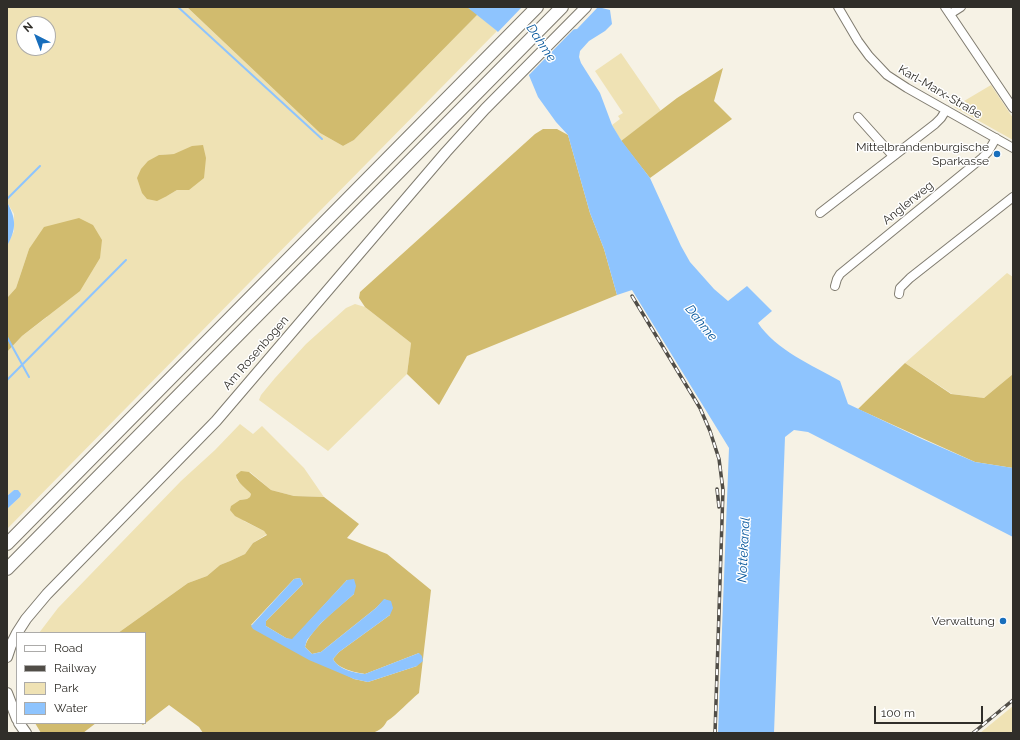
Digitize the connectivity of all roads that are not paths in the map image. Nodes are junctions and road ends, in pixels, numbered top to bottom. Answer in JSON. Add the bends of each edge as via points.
{"nodes":[{"id":1,"x":537,"y":7,"type":"edge"},
{"id":2,"x":562,"y":7,"type":"edge"},
{"id":3,"x":586,"y":7,"type":"edge"},
{"id":4,"x":838,"y":7,"type":"edge"},
{"id":5,"x":945,"y":7,"type":"edge"},
{"id":6,"x":961,"y":7,"type":"edge"},
{"id":7,"x":950,"y":14,"type":"junction"},
{"id":8,"x":1013,"y":108,"type":"edge"},
{"id":9,"x":946,"y":110,"type":"junction"},
{"id":10,"x":858,"y":117,"type":"dead end"},
{"id":11,"x":996,"y":138,"type":"junction"},
{"id":12,"x":1013,"y":148,"type":"edge"},
{"id":13,"x":893,"y":156,"type":"junction"},
{"id":14,"x":1013,"y":197,"type":"edge"},
{"id":15,"x":820,"y":213,"type":"dead end"},
{"id":16,"x":835,"y":286,"type":"dead end"},
{"id":17,"x":899,"y":294,"type":"dead end"},
{"id":18,"x":7,"y":544,"type":"edge"},
{"id":19,"x":7,"y":569,"type":"edge"},
{"id":20,"x":18,"y":632,"type":"edge"},
{"id":21,"x":16,"y":635,"type":"edge"},
{"id":22,"x":7,"y":657,"type":"edge"},
{"id":23,"x":7,"y":693,"type":"edge"},
{"id":24,"x":16,"y":718,"type":"edge"},
{"id":25,"x":20,"y":724,"type":"edge"},
{"id":26,"x":26,"y":733,"type":"edge"}],
"edges":[{"from":1,"to":18,"type":"highway"},
{"from":2,"to":19,"type":"highway"},
{"from":3,"to":20,"type":"main road","name":"Am Rosenbogen","via":[[467,128],[216,421],[47,594]]},
{"from":4,"to":9,"type":"street","name":"Karl-Marx-Straße","via":[[858,41],[887,75]]},
{"from":5,"to":7,"type":"street"},
{"from":6,"to":7,"type":"street"},
{"from":7,"to":8,"type":"street"},
{"from":9,"to":11,"type":"street","name":"Karl-Marx-Straße"},
{"from":9,"to":13,"type":"street","via":[[935,124]]},
{"from":10,"to":13,"type":"street"},
{"from":11,"to":12,"type":"street","name":"Karl-Marx-Straße"},
{"from":11,"to":16,"type":"street","name":"Anglerweg","via":[[985,155],[840,274]]},
{"from":13,"to":15,"type":"street"},
{"from":14,"to":17,"type":"street","via":[[910,278],[900,288]]},
{"from":21,"to":22,"type":"main road","name":"Am Rosenbogen"},
{"from":23,"to":24,"type":"main road"},
{"from":25,"to":26,"type":"main road"}]}
